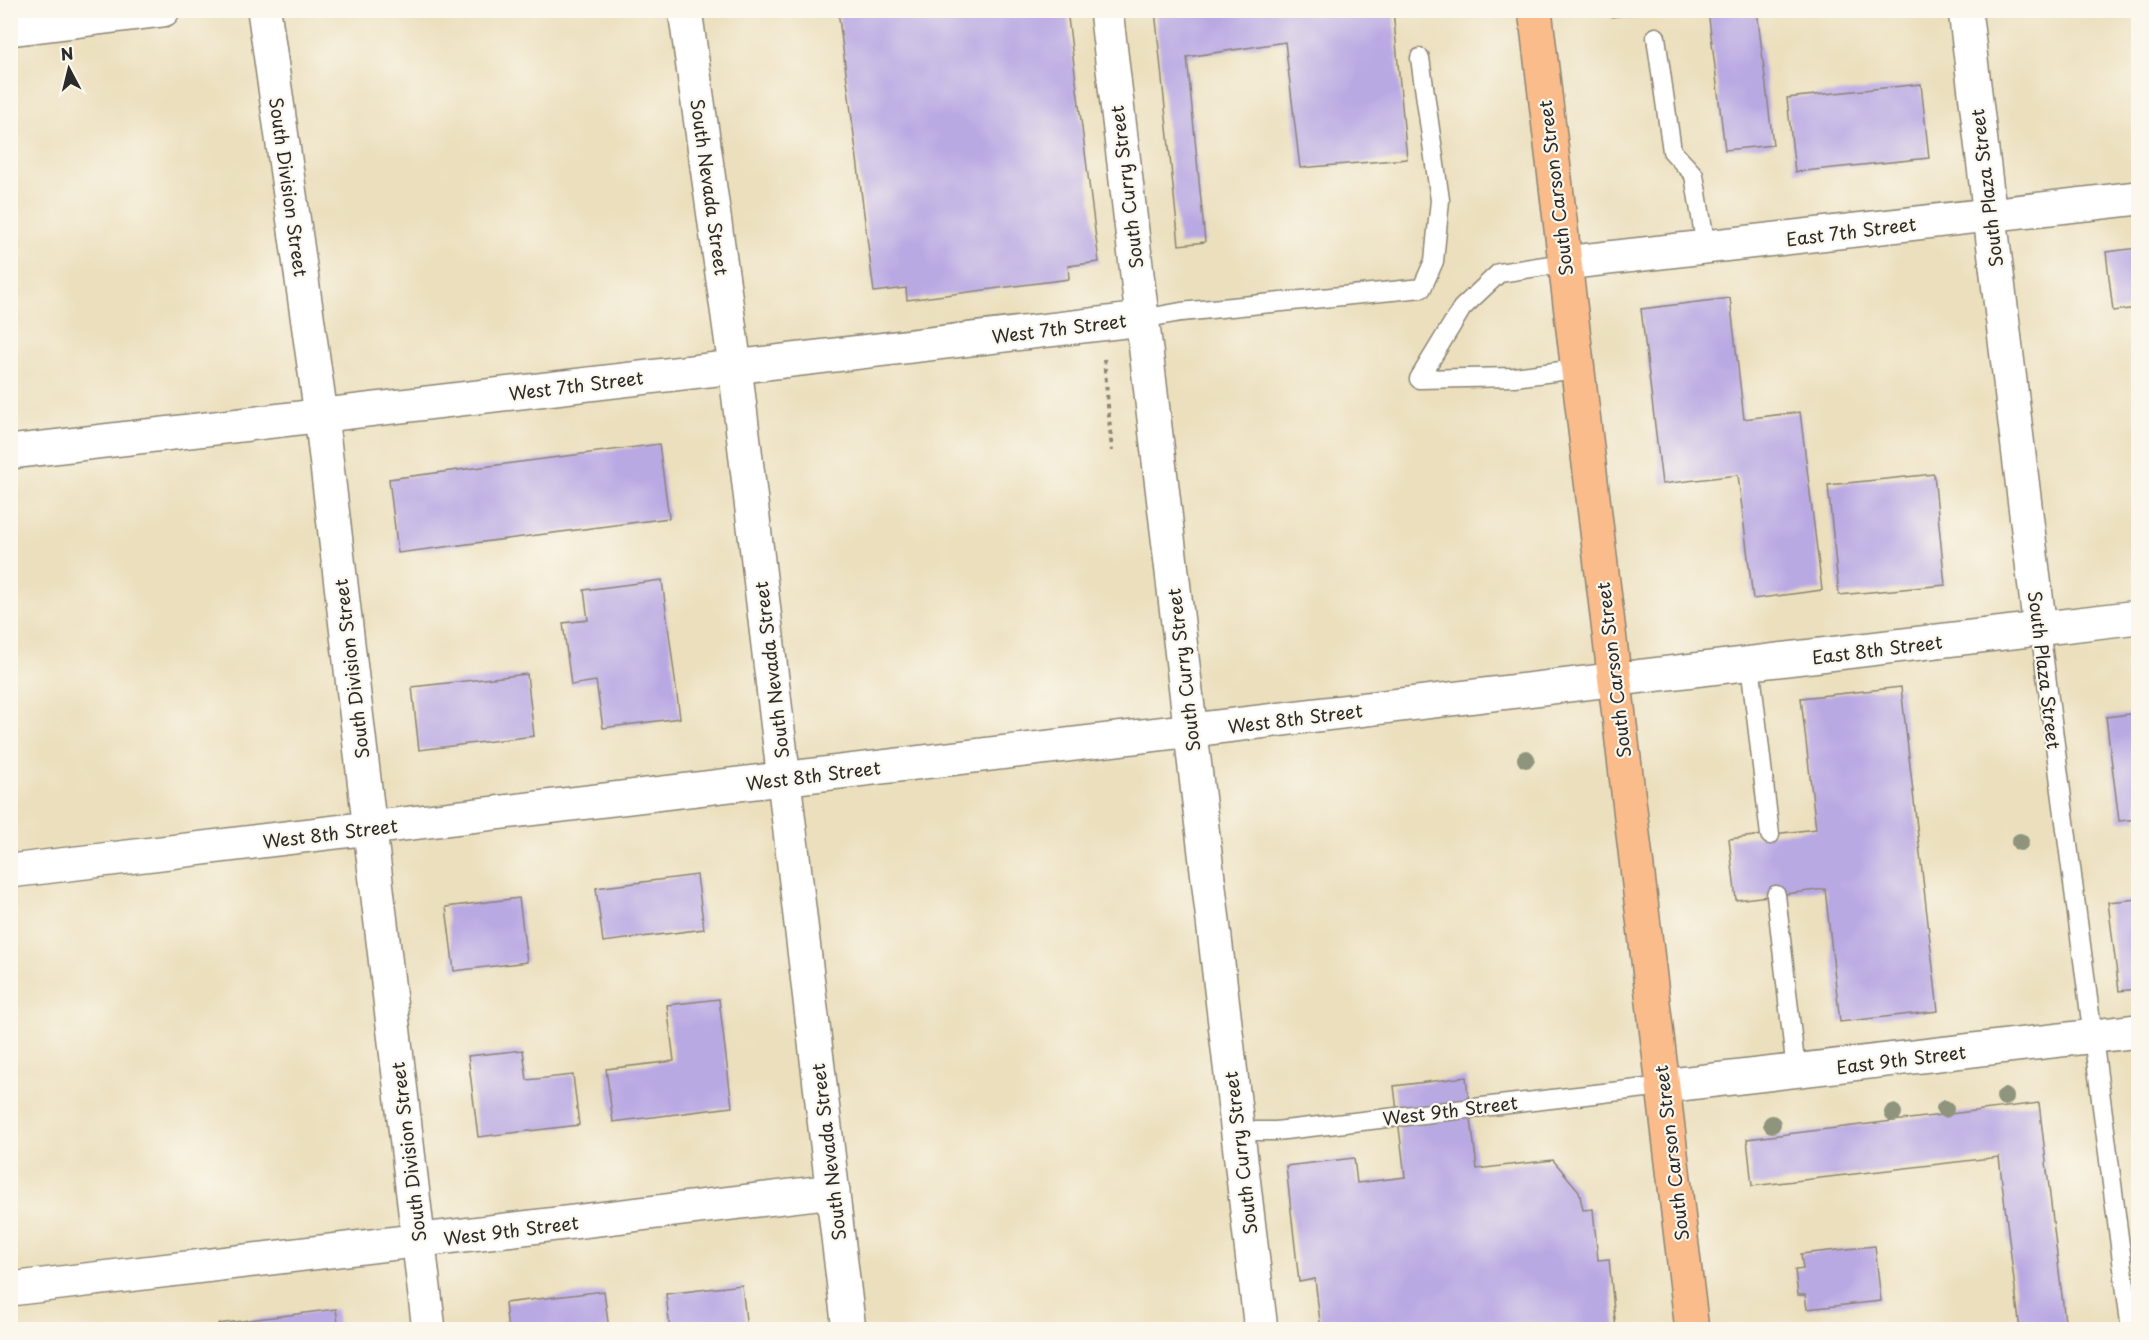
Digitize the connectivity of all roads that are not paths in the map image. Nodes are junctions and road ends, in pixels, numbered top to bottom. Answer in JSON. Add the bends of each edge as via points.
{"nodes":[{"id":1,"x":163,"y":10,"type":"edge"},
{"id":2,"x":264,"y":10,"type":"edge"},
{"id":3,"x":685,"y":10,"type":"edge"},
{"id":4,"x":1106,"y":10,"type":"edge"},
{"id":5,"x":1535,"y":10,"type":"edge"},
{"id":6,"x":1965,"y":10,"type":"edge"},
{"id":7,"x":10,"y":29,"type":"edge"},
{"id":8,"x":1656,"y":38,"type":"dead end"},
{"id":9,"x":1420,"y":58,"type":"dead end"},
{"id":10,"x":2139,"y":198,"type":"edge"},
{"id":11,"x":1989,"y":216,"type":"junction"},
{"id":12,"x":1706,"y":247,"type":"junction"},
{"id":13,"x":1564,"y":263,"type":"junction"},
{"id":14,"x":1142,"y":319,"type":"junction"},
{"id":15,"x":735,"y":366,"type":"junction"},
{"id":16,"x":1577,"y":369,"type":"junction"},
{"id":17,"x":321,"y":415,"type":"junction"},
{"id":18,"x":10,"y":452,"type":"edge"},
{"id":19,"x":2139,"y":617,"type":"edge"},
{"id":20,"x":2040,"y":629,"type":"junction"},
{"id":21,"x":1750,"y":664,"type":"junction"},
{"id":22,"x":1615,"y":680,"type":"junction"},
{"id":23,"x":1190,"y":731,"type":"junction"},
{"id":24,"x":784,"y":778,"type":"junction"},
{"id":25,"x":369,"y":828,"type":"junction"},
{"id":26,"x":1770,"y":835,"type":"dead end"},
{"id":27,"x":10,"y":871,"type":"edge"},
{"id":28,"x":1776,"y":895,"type":"dead end"},
{"id":29,"x":2139,"y":1031,"type":"edge"},
{"id":30,"x":2092,"y":1037,"type":"junction"},
{"id":31,"x":1796,"y":1071,"type":"junction"},
{"id":32,"x":1663,"y":1086,"type":"junction"},
{"id":33,"x":1237,"y":1131,"type":"junction"},
{"id":34,"x":833,"y":1191,"type":"junction"},
{"id":35,"x":418,"y":1241,"type":"junction"},
{"id":36,"x":10,"y":1289,"type":"edge"},
{"id":37,"x":429,"y":1329,"type":"edge"},
{"id":38,"x":849,"y":1329,"type":"edge"},
{"id":39,"x":1261,"y":1329,"type":"edge"},
{"id":40,"x":1692,"y":1329,"type":"edge"},
{"id":41,"x":2131,"y":1329,"type":"edge"}],
"edges":[{"from":1,"to":7,"type":"street"},
{"from":2,"to":17,"type":"street","name":"South Division Street"},
{"from":3,"to":15,"type":"street","name":"South Nevada Street"},
{"from":4,"to":14,"type":"street","name":"South Curry Street"},
{"from":5,"to":13,"type":"main road","name":"South Carson Street"},
{"from":6,"to":11,"type":"street","name":"South Plaza Street"},
{"from":8,"to":12,"type":"lane","via":[[1672,151],[1694,175]]},
{"from":9,"to":14,"type":"lane","via":[[1440,200],[1434,261],[1422,288]]},
{"from":10,"to":11,"type":"street","name":"East 7th Street"},
{"from":11,"to":12,"type":"street","name":"East 7th Street"},
{"from":11,"to":20,"type":"street","name":"South Plaza Street"},
{"from":12,"to":13,"type":"street","name":"East 7th Street"},
{"from":13,"to":16,"type":"main road","name":"South Carson Street"},
{"from":13,"to":16,"type":"lane","via":[[1499,273],[1462,308],[1419,379],[1514,377]]},
{"from":14,"to":15,"type":"street","name":"West 7th Street"},
{"from":14,"to":23,"type":"street","name":"South Curry Street"},
{"from":15,"to":17,"type":"street","name":"West 7th Street"},
{"from":15,"to":24,"type":"street","name":"South Nevada Street"},
{"from":16,"to":22,"type":"main road","name":"South Carson Street"},
{"from":17,"to":18,"type":"street","name":"West 7th Street"},
{"from":17,"to":25,"type":"street","name":"South Division Street"},
{"from":19,"to":20,"type":"street","name":"East 8th Street"},
{"from":20,"to":21,"type":"street","name":"East 8th Street"},
{"from":20,"to":30,"type":"lane","name":"South Plaza Street"},
{"from":21,"to":22,"type":"street","name":"East 8th Street"},
{"from":21,"to":26,"type":"lane"},
{"from":22,"to":23,"type":"street","name":"West 8th Street"},
{"from":22,"to":32,"type":"main road","name":"South Carson Street"},
{"from":23,"to":24,"type":"street","name":"West 8th Street"},
{"from":23,"to":33,"type":"street","name":"South Curry Street"},
{"from":24,"to":25,"type":"street","name":"West 8th Street"},
{"from":24,"to":34,"type":"street","name":"South Nevada Street"},
{"from":25,"to":27,"type":"street","name":"West 8th Street"},
{"from":25,"to":35,"type":"street","name":"South Division Street"},
{"from":28,"to":31,"type":"lane"},
{"from":29,"to":30,"type":"street","name":"East 9th Street"},
{"from":30,"to":31,"type":"street","name":"East 9th Street"},
{"from":30,"to":41,"type":"lane","name":"South Plaza Street"},
{"from":31,"to":32,"type":"street","name":"East 9th Street"},
{"from":32,"to":33,"type":"lane","name":"West 9th Street","via":[[1287,1130]]},
{"from":32,"to":40,"type":"main road","name":"South Carson Street"},
{"from":33,"to":39,"type":"street","name":"South Curry Street"},
{"from":34,"to":35,"type":"street","name":"West 9th Street"},
{"from":34,"to":38,"type":"street","name":"South Nevada Street"},
{"from":35,"to":36,"type":"street","name":"West 9th Street"},
{"from":35,"to":37,"type":"street","name":"South Division Street"}]}
